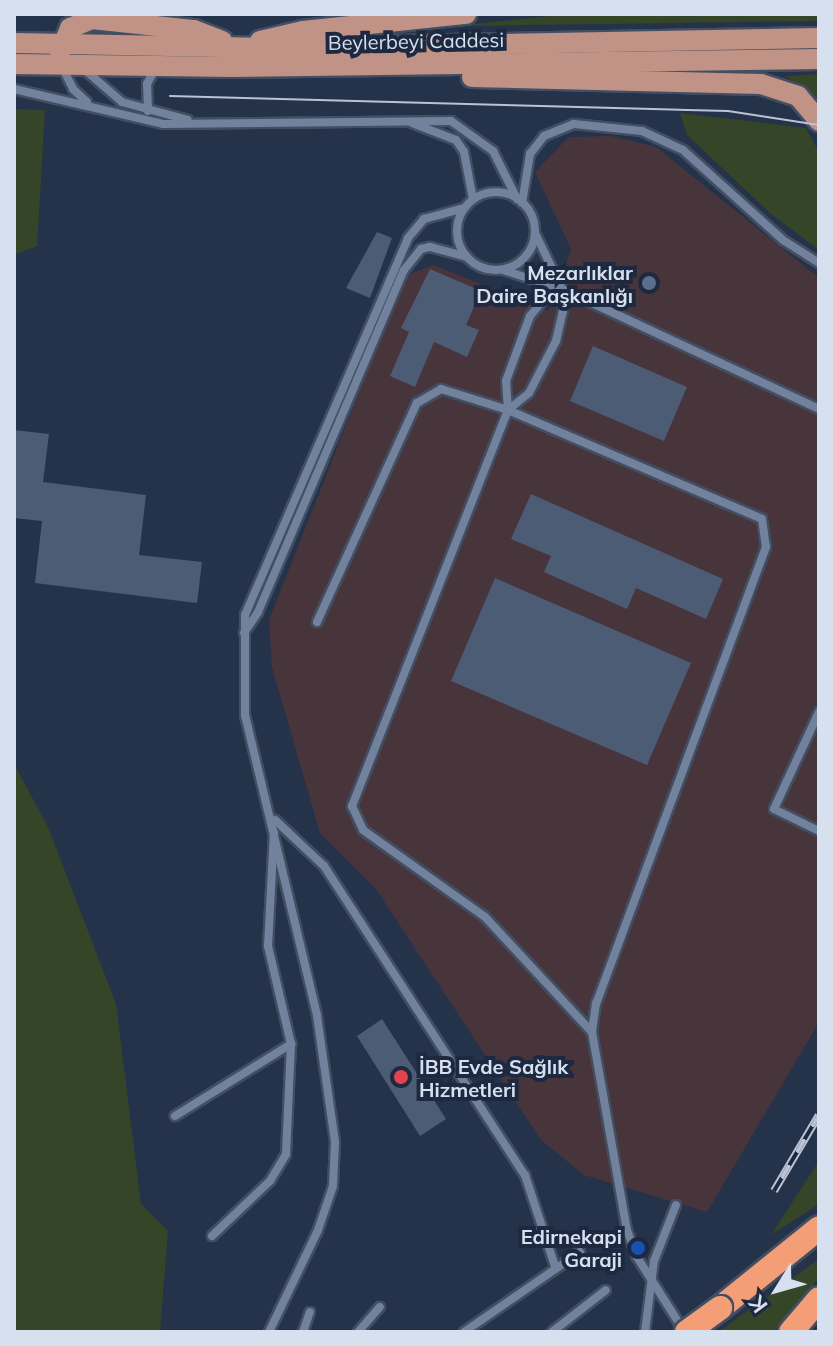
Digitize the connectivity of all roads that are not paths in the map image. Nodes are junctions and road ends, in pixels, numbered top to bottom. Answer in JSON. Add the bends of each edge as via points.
{"nodes":[{"id":1,"x":466,"y":14,"type":"edge"},
{"id":2,"x":14,"y":43,"type":"edge"},
{"id":3,"x":252,"y":43,"type":"junction"},
{"id":4,"x":810,"y":49,"type":"edge"},
{"id":5,"x":67,"y":57,"type":"junction"},
{"id":6,"x":14,"y":64,"type":"edge"},
{"id":7,"x":377,"y":65,"type":"junction"},
{"id":8,"x":156,"y":67,"type":"junction"},
{"id":9,"x":14,"y":89,"type":"edge"},
{"id":10,"x":90,"y":106,"type":"junction"},
{"id":11,"x":148,"y":111,"type":"junction"},
{"id":12,"x":819,"y":121,"type":"edge"},
{"id":13,"x":195,"y":122,"type":"junction"},
{"id":14,"x":403,"y":122,"type":"junction"},
{"id":15,"x":473,"y":199,"type":"junction"},
{"id":16,"x":519,"y":201,"type":"junction"},
{"id":17,"x":464,"y":208,"type":"junction"},
{"id":18,"x":535,"y":233,"type":"junction"},
{"id":19,"x":467,"y":257,"type":"junction"},
{"id":20,"x":819,"y":263,"type":"edge"},
{"id":21,"x":503,"y":270,"type":"junction"},
{"id":22,"x":562,"y":289,"type":"junction"},
{"id":23,"x":819,"y":409,"type":"edge"},
{"id":24,"x":508,"y":410,"type":"junction"},
{"id":25,"x":317,"y":622,"type":"dead end"},
{"id":26,"x":244,"y":634,"type":"junction"},
{"id":27,"x":819,"y":712,"type":"edge"},
{"id":28,"x":274,"y":820,"type":"junction"},
{"id":29,"x":819,"y":831,"type":"edge"},
{"id":30,"x":592,"y":1032,"type":"junction"},
{"id":31,"x":291,"y":1044,"type":"junction"},
{"id":32,"x":175,"y":1116,"type":"dead end"},
{"id":33,"x":676,"y":1205,"type":"dead end"},
{"id":34,"x":819,"y":1228,"type":"edge"},
{"id":35,"x":212,"y":1236,"type":"dead end"},
{"id":36,"x":819,"y":1244,"type":"edge"},
{"id":37,"x":580,"y":1252,"type":"dead end"},
{"id":38,"x":555,"y":1266,"type":"junction"},
{"id":39,"x":651,"y":1279,"type":"junction"},
{"id":40,"x":606,"y":1290,"type":"dead end"},
{"id":41,"x":819,"y":1299,"type":"edge"},
{"id":42,"x":380,"y":1307,"type":"dead end"},
{"id":43,"x":720,"y":1308,"type":"junction"},
{"id":44,"x":310,"y":1312,"type":"dead end"},
{"id":45,"x":269,"y":1332,"type":"edge"},
{"id":46,"x":303,"y":1332,"type":"edge"},
{"id":47,"x":358,"y":1332,"type":"edge"},
{"id":48,"x":464,"y":1332,"type":"edge"},
{"id":49,"x":552,"y":1332,"type":"edge"},
{"id":50,"x":645,"y":1332,"type":"edge"},
{"id":51,"x":686,"y":1332,"type":"edge"},
{"id":52,"x":791,"y":1332,"type":"edge"}],
"edges":[{"from":1,"to":3,"type":"main road","via":[[303,31]]},
{"from":2,"to":5,"type":"main road","name":"Beylerbeyi Caddesi"},
{"from":3,"to":4,"type":"main road","name":"Beylerbeyi Caddesi","via":[[285,48]]},
{"from":3,"to":5,"type":"main road","name":"Beylerbeyi Caddesi","via":[[225,44],[194,30],[92,19],[70,28]]},
{"from":4,"to":7,"type":"main road","name":"Beylerbeyi Caddesi"},
{"from":5,"to":6,"type":"main road","name":"Beylerbeyi Caddesi"},
{"from":5,"to":8,"type":"main road","name":"Beylerbeyi Caddesi"},
{"from":5,"to":10,"type":"lane","via":[[73,89]]},
{"from":5,"to":11,"type":"lane","via":[[111,95]]},
{"from":7,"to":8,"type":"main road","name":"Beylerbeyi Caddesi"},
{"from":7,"to":12,"type":"main road","via":[[474,77],[761,84],[798,96]]},
{"from":8,"to":11,"type":"lane","via":[[147,84]]},
{"from":9,"to":10,"type":"lane"},
{"from":10,"to":13,"type":"lane","via":[[163,124]]},
{"from":11,"to":13,"type":"lane"},
{"from":13,"to":14,"type":"lane"},
{"from":14,"to":15,"type":"lane","via":[[456,140],[464,152]]},
{"from":14,"to":16,"type":"lane","via":[[451,121],[480,138],[503,166]]},
{"from":15,"to":16,"type":"lane","via":[[497,192]]},
{"from":15,"to":17,"type":"lane"},
{"from":16,"to":18,"type":"lane"},
{"from":16,"to":20,"type":"lane","via":[[530,154],[544,136],[574,124],[642,131],[683,150],[783,240]]},
{"from":17,"to":19,"type":"lane","via":[[457,233]]},
{"from":17,"to":26,"type":"lane","via":[[424,219],[408,238],[290,502],[245,615]]},
{"from":18,"to":21,"type":"lane","via":[[526,256]]},
{"from":18,"to":22,"type":"lane"},
{"from":19,"to":21,"type":"lane","via":[[477,266]]},
{"from":19,"to":26,"type":"lane","via":[[430,247],[421,249],[404,270]]},
{"from":21,"to":22,"type":"lane"},
{"from":22,"to":23,"type":"lane"},
{"from":22,"to":24,"type":"lane","via":[[556,341],[529,393]]},
{"from":22,"to":24,"type":"lane","via":[[530,316],[506,381]]},
{"from":24,"to":25,"type":"lane","via":[[441,389],[417,403]]},
{"from":24,"to":30,"type":"lane","via":[[352,806],[353,817],[485,917]]},
{"from":24,"to":30,"type":"lane","via":[[753,514],[767,529],[766,547],[596,1003]]},
{"from":26,"to":28,"type":"lane","via":[[245,716]]},
{"from":27,"to":29,"type":"lane","via":[[774,809]]},
{"from":28,"to":31,"type":"lane","via":[[268,946]]},
{"from":28,"to":38,"type":"lane","via":[[324,866],[525,1175]]},
{"from":28,"to":45,"type":"lane","via":[[317,1015],[335,1142],[333,1186],[318,1230]]},
{"from":30,"to":39,"type":"lane","via":[[621,1205],[637,1257]]},
{"from":31,"to":32,"type":"lane"},
{"from":31,"to":35,"type":"lane","via":[[286,1154],[270,1181]]},
{"from":33,"to":39,"type":"lane"},
{"from":34,"to":43,"type":"highway"},
{"from":36,"to":43,"type":"highway"},
{"from":37,"to":38,"type":"lane"},
{"from":38,"to":48,"type":"lane"},
{"from":39,"to":50,"type":"lane"},
{"from":39,"to":51,"type":"lane"},
{"from":40,"to":49,"type":"lane"},
{"from":41,"to":52,"type":"highway"},
{"from":42,"to":47,"type":"lane"},
{"from":43,"to":51,"type":"highway","bridge":true},
{"from":44,"to":46,"type":"lane"}]}
